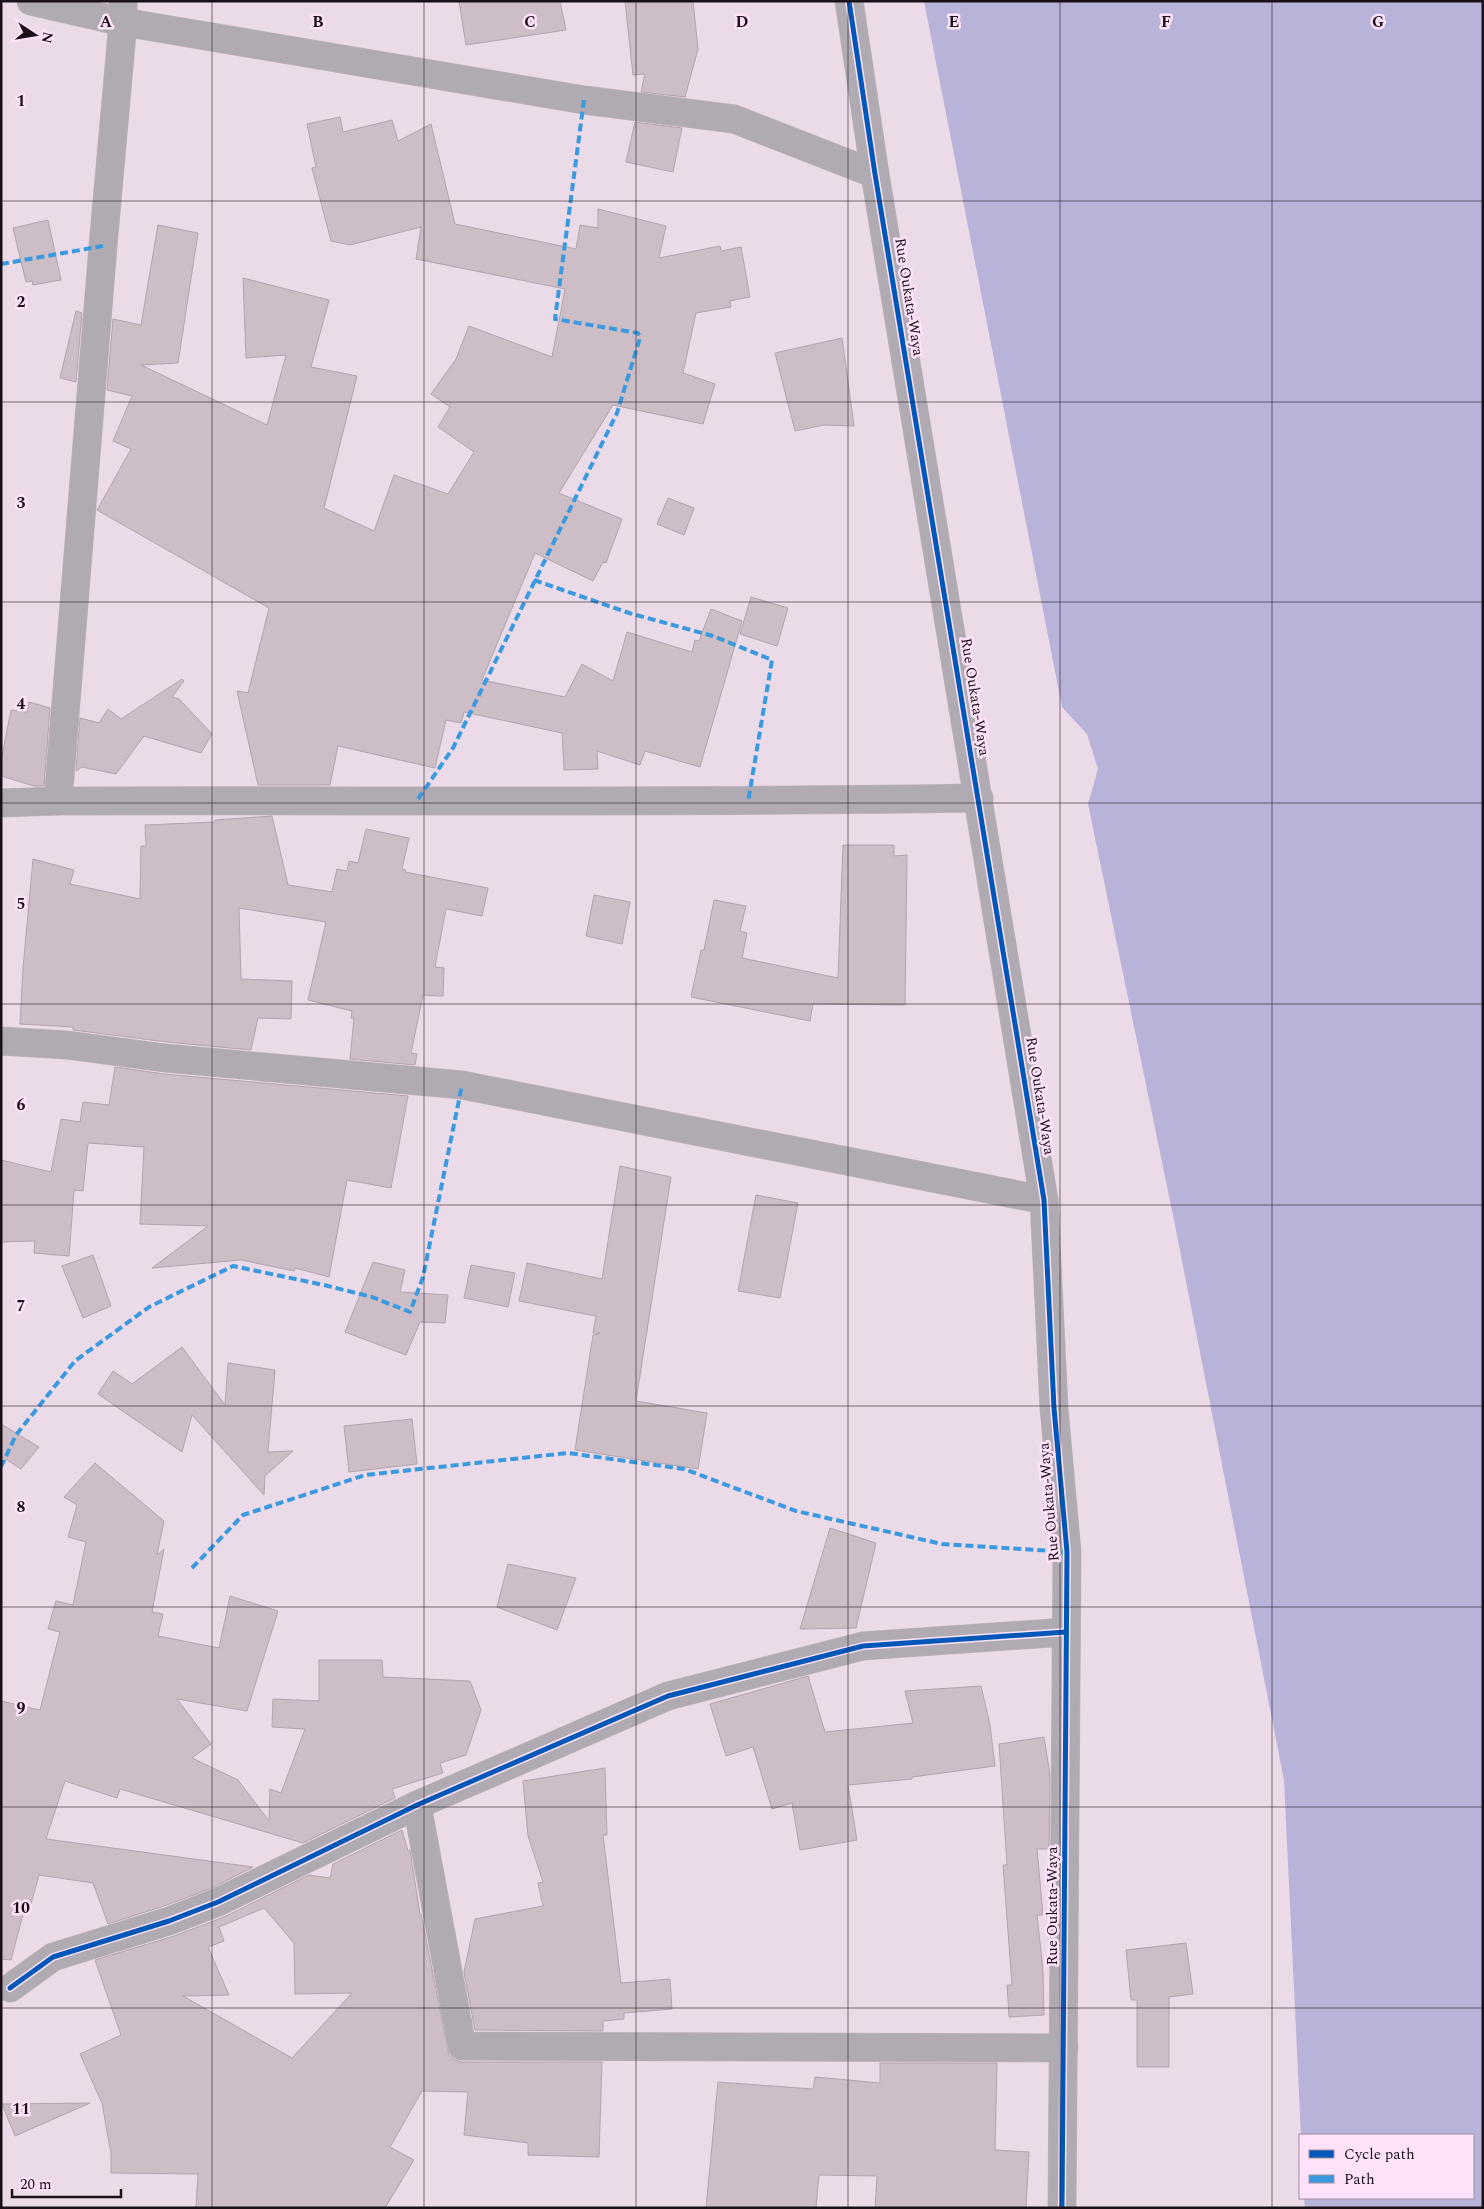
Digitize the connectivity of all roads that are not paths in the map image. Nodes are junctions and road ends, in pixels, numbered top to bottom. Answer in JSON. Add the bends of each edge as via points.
{"nodes":[{"id":1,"x":31,"y":1,"type":"edge"},
{"id":2,"x":849,"y":1,"type":"edge"},
{"id":3,"x":123,"y":11,"type":"edge"},
{"id":4,"x":875,"y":174,"type":"junction"},
{"id":5,"x":979,"y":798,"type":"junction"},
{"id":6,"x":58,"y":800,"type":"junction"},
{"id":7,"x":1,"y":803,"type":"edge"},
{"id":8,"x":1,"y":1041,"type":"edge"},
{"id":9,"x":1044,"y":1200,"type":"junction"},
{"id":10,"x":1066,"y":1632,"type":"junction"},
{"id":11,"x":417,"y":1805,"type":"junction"},
{"id":12,"x":10,"y":1988,"type":"dead end"},
{"id":13,"x":1064,"y":2048,"type":"junction"},
{"id":14,"x":1062,"y":2208,"type":"edge"}],
"edges":[{"from":1,"to":3,"type":"street"},
{"from":2,"to":4,"type":"street","name":"Rue Oukata-Waya"},
{"from":3,"to":4,"type":"street","via":[[584,100],[734,120]]},
{"from":3,"to":6,"type":"street"},
{"from":4,"to":5,"type":"street","name":"Rue Oukata-Waya"},
{"from":5,"to":6,"type":"street","via":[[748,802]]},
{"from":5,"to":9,"type":"street","name":"Rue Oukata-Waya"},
{"from":6,"to":7,"type":"street"},
{"from":8,"to":9,"type":"street","via":[[462,1085]]},
{"from":9,"to":10,"type":"street","name":"Rue Oukata-Waya","via":[[1054,1408],[1067,1552]]},
{"from":10,"to":11,"type":"street","via":[[862,1646],[668,1696]]},
{"from":10,"to":13,"type":"street","name":"Rue Oukata-Waya"},
{"from":11,"to":12,"type":"street","via":[[218,1902],[168,1922],[53,1957]]},
{"from":11,"to":13,"type":"street","via":[[462,2046]]},
{"from":13,"to":14,"type":"street","name":"Rue Oukata-Waya"}]}
